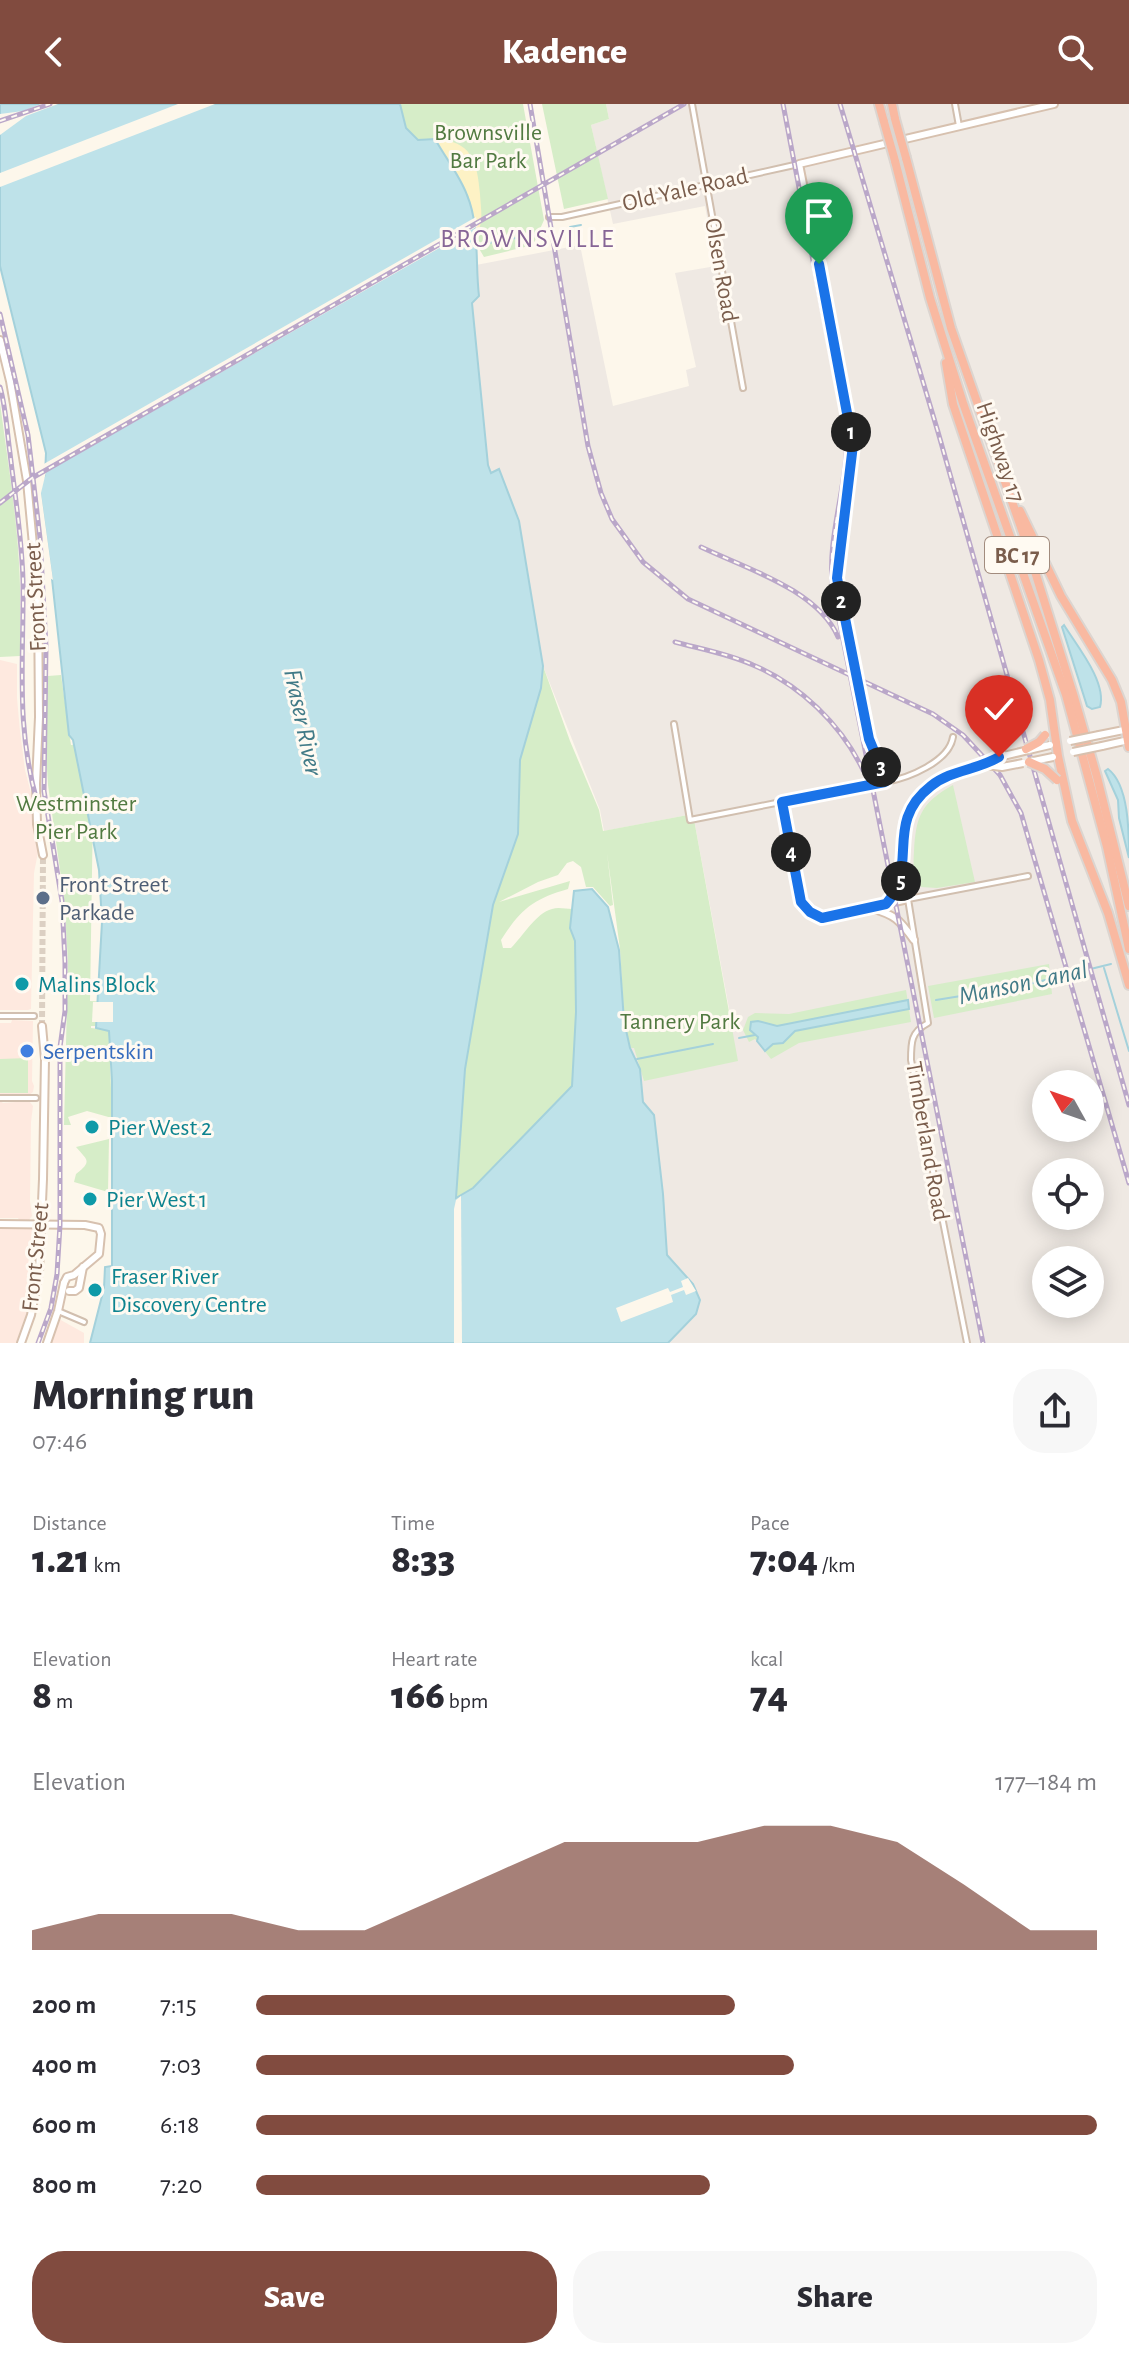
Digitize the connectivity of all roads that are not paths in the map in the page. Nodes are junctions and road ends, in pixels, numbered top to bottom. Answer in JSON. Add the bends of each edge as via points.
{"nodes":[{"id":1,"x":692,"y":104,"type":"edge"},
{"id":2,"x":879,"y":104,"type":"edge"},
{"id":3,"x":892,"y":104,"type":"edge"},
{"id":4,"x":955,"y":104,"type":"edge"},
{"id":5,"x":1054,"y":104,"type":"edge"},
{"id":6,"x":959,"y":126,"type":"junction"},
{"id":7,"x":799,"y":164,"type":"junction"},
{"id":8,"x":706,"y":185,"type":"junction"},
{"id":9,"x":549,"y":217,"type":"dead end"},
{"id":10,"x":941,"y":331,"type":"junction"},
{"id":11,"x":0,"y":340,"type":"edge"},
{"id":12,"x":743,"y":388,"type":"dead end"},
{"id":13,"x":1006,"y":482,"type":"junction"},
{"id":14,"x":1050,"y":700,"type":"junction"},
{"id":15,"x":1121,"y":702,"type":"junction"},
{"id":16,"x":1129,"y":712,"type":"edge"},
{"id":17,"x":674,"y":724,"type":"dead end"},
{"id":18,"x":1127,"y":729,"type":"edge"},
{"id":19,"x":953,"y":737,"type":"dead end"},
{"id":20,"x":1128,"y":742,"type":"edge"},
{"id":21,"x":1053,"y":744,"type":"junction"},
{"id":22,"x":1026,"y":749,"type":"junction"},
{"id":23,"x":1055,"y":756,"type":"junction"},
{"id":24,"x":1029,"y":762,"type":"junction"},
{"id":25,"x":985,"y":765,"type":"junction"},
{"id":26,"x":885,"y":782,"type":"junction"},
{"id":27,"x":1065,"y":791,"type":"junction"},
{"id":28,"x":782,"y":802,"type":"junction"},
{"id":29,"x":43,"y":855,"type":"tunnel mouth"},
{"id":30,"x":903,"y":869,"type":"junction"},
{"id":31,"x":1028,"y":876,"type":"dead end"},
{"id":32,"x":908,"y":899,"type":"junction"},
{"id":33,"x":886,"y":904,"type":"junction"},
{"id":34,"x":1129,"y":906,"type":"edge"},
{"id":35,"x":870,"y":908,"type":"junction"},
{"id":36,"x":914,"y":940,"type":"junction"},
{"id":37,"x":1129,"y":949,"type":"edge"},
{"id":38,"x":1129,"y":985,"type":"edge"},
{"id":39,"x":0,"y":1016,"type":"edge"},
{"id":40,"x":34,"y":1016,"type":"dead end"},
{"id":41,"x":42,"y":1026,"type":"tunnel mouth"},
{"id":42,"x":0,"y":1098,"type":"edge"},
{"id":43,"x":36,"y":1098,"type":"dead end"},
{"id":44,"x":0,"y":1224,"type":"edge"},
{"id":45,"x":41,"y":1224,"type":"junction"},
{"id":46,"x":77,"y":1277,"type":"junction"},
{"id":47,"x":64,"y":1283,"type":"junction"},
{"id":48,"x":69,"y":1291,"type":"junction"},
{"id":49,"x":61,"y":1300,"type":"junction"},
{"id":50,"x":58,"y":1311,"type":"junction"},
{"id":51,"x":84,"y":1322,"type":"dead end"},
{"id":52,"x":21,"y":1343,"type":"edge"},
{"id":53,"x":47,"y":1343,"type":"edge"},
{"id":54,"x":967,"y":1343,"type":"edge"}],
"edges":[{"from":1,"to":8,"type":"street","name":"Olsen Road"},
{"from":2,"to":10,"type":"highway","name":"Highway 17","number":"BC 17","bridge":true},
{"from":3,"to":13,"type":"highway","name":"Highway 17","number":"BC 17","bridge":true,"via":[[951,328]]},
{"from":4,"to":6,"type":"street"},
{"from":5,"to":6,"type":"street","name":"Old Yale Road"},
{"from":6,"to":7,"type":"street","name":"Old Yale Road"},
{"from":7,"to":8,"type":"street","name":"Old Yale Road"},
{"from":7,"to":26,"type":"street","via":[[852,432],[837,578],[869,739]]},
{"from":8,"to":9,"type":"street","name":"Old Yale Road"},
{"from":8,"to":12,"type":"street","name":"Olsen Road"},
{"from":10,"to":14,"type":"highway","via":[[953,404]]},
{"from":10,"to":37,"type":"highway","name":"Highway 17","number":"BC 17","via":[[1066,695]]},
{"from":11,"to":29,"type":"street","name":"Front Street","via":[[27,481],[38,598],[36,784]]},
{"from":13,"to":15,"type":"highway"},
{"from":13,"to":34,"type":"highway","name":"Highway 17","number":"BC 17","via":[[1074,697]]},
{"from":14,"to":21,"type":"highway"},
{"from":14,"to":22,"type":"highway","bridge":true,"via":[[1048,731]]},
{"from":15,"to":16,"type":"highway"},
{"from":15,"to":18,"type":"highway"},
{"from":17,"to":28,"type":"street","via":[[690,820]]},
{"from":18,"to":20,"type":"highway"},
{"from":18,"to":21,"type":"street","bridge":true},
{"from":19,"to":26,"type":"street","via":[[948,750],[916,773]]},
{"from":20,"to":23,"type":"street","bridge":true},
{"from":21,"to":22,"type":"street","bridge":true},
{"from":21,"to":23,"type":"highway"},
{"from":22,"to":25,"type":"street","bridge":true},
{"from":23,"to":24,"type":"street","bridge":true},
{"from":23,"to":27,"type":"highway"},
{"from":24,"to":25,"type":"street","bridge":true},
{"from":24,"to":27,"type":"highway","bridge":true,"via":[[1045,769]]},
{"from":25,"to":30,"type":"street","via":[[941,779],[910,811],[902,840]]},
{"from":26,"to":28,"type":"street"},
{"from":27,"to":38,"type":"highway"},
{"from":28,"to":35,"type":"street","via":[[801,902],[822,918]]},
{"from":30,"to":32,"type":"street"},
{"from":30,"to":33,"type":"street","via":[[900,885]]},
{"from":31,"to":32,"type":"street"},
{"from":32,"to":33,"type":"street"},
{"from":32,"to":36,"type":"street","name":"Timberland Road"},
{"from":33,"to":35,"type":"street"},
{"from":35,"to":36,"type":"street","via":[[899,919]]},
{"from":36,"to":54,"type":"street","name":"Timberland Road","via":[[928,1023],[917,1030],[911,1060]]},
{"from":39,"to":40,"type":"street"},
{"from":41,"to":45,"type":"street","name":"Front Street"},
{"from":42,"to":43,"type":"street"},
{"from":44,"to":45,"type":"street"},
{"from":45,"to":46,"type":"street","via":[[99,1228],[100,1252]]},
{"from":45,"to":52,"type":"street","name":"Front Street","via":[[35,1296]]},
{"from":46,"to":47,"type":"street","via":[[67,1277]]},
{"from":46,"to":48,"type":"street","via":[[79,1288]]},
{"from":47,"to":48,"type":"street"},
{"from":47,"to":49,"type":"street"},
{"from":48,"to":49,"type":"street"},
{"from":49,"to":50,"type":"street"},
{"from":50,"to":51,"type":"street"},
{"from":50,"to":53,"type":"street"}]}
